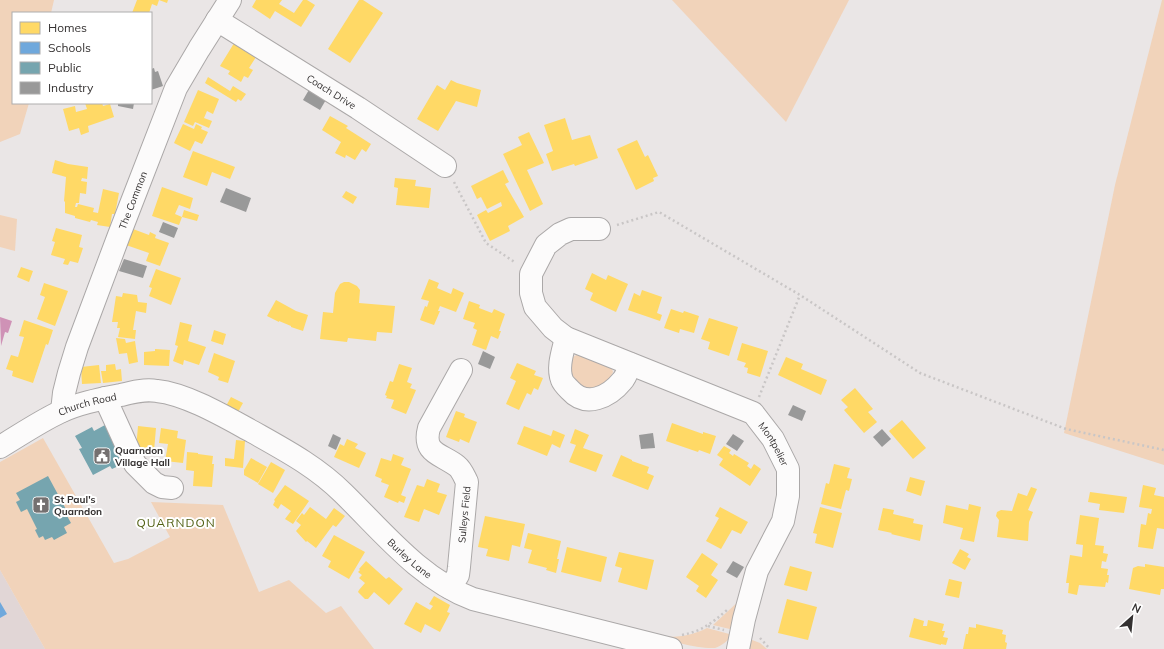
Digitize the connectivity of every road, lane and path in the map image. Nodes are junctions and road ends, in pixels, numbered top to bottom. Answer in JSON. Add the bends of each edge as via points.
{"nodes":[{"id":1,"x":230,"y":0,"type":"edge"},
{"id":2,"x":217,"y":20,"type":"junction"},
{"id":3,"x":445,"y":166,"type":"joint"},
{"id":4,"x":607,"y":228,"type":"joint"},
{"id":5,"x":531,"y":274,"type":"junction"},
{"id":6,"x":800,"y":295,"type":"junction"},
{"id":7,"x":566,"y":338,"type":"junction"},
{"id":8,"x":630,"y":364,"type":"junction"},
{"id":9,"x":461,"y":370,"type":"dead end"},
{"id":10,"x":105,"y":398,"type":"junction"},
{"id":11,"x":183,"y":398,"type":"joint"},
{"id":12,"x":62,"y":411,"type":"junction"},
{"id":13,"x":753,"y":413,"type":"junction"},
{"id":14,"x":0,"y":446,"type":"edge"},
{"id":15,"x":1164,"y":450,"type":"edge"},
{"id":16,"x":172,"y":488,"type":"dead end"},
{"id":17,"x":450,"y":588,"type":"junction"},
{"id":18,"x":730,"y":607,"type":"dead end"},
{"id":19,"x":673,"y":642,"type":"edge"},
{"id":20,"x":643,"y":645,"type":"edge"},
{"id":21,"x":738,"y":649,"type":"edge"}],
"edges":[{"from":1,"to":2,"type":"street","name":"The Common"},
{"from":2,"to":3,"type":"street","name":"Coach Drive"},
{"from":2,"to":12,"type":"street","name":"The Common","via":[[176,88],[77,347],[67,380]]},
{"from":3,"to":5,"type":"path","via":[[486,244]]},
{"from":4,"to":5,"type":"street","name":"Montpelier","via":[[572,230],[560,234],[546,245]]},
{"from":4,"to":6,"type":"path","via":[[659,212]]},
{"from":5,"to":7,"type":"street","name":"Montpelier","via":[[531,293],[535,307],[553,328]]},
{"from":6,"to":13,"type":"path"},
{"from":6,"to":15,"type":"path","via":[[920,373],[1066,429]]},
{"from":7,"to":8,"type":"street","name":"Montpelier"},
{"from":7,"to":8,"type":"street","via":[[560,362],[562,380],[580,398],[588,400],[609,393],[623,380]]},
{"from":8,"to":13,"type":"street","name":"Montpelier"},
{"from":9,"to":17,"type":"street","name":"Sulleys Field","via":[[429,428],[427,437],[428,445],[462,470],[467,482],[460,567]]},
{"from":10,"to":11,"type":"street","name":"Church Road","via":[[156,390]]},
{"from":10,"to":12,"type":"street","name":"Church Road"},
{"from":10,"to":16,"type":"street","via":[[135,464],[154,483]]},
{"from":11,"to":17,"type":"street","name":"Burley Lane","via":[[227,418],[297,456],[342,491],[421,569]]},
{"from":12,"to":14,"type":"street","name":"Church Road"},
{"from":13,"to":21,"type":"street","name":"Montpelier","via":[[773,439],[788,469],[788,496],[782,521],[757,571]]},
{"from":17,"to":20,"type":"street","name":"Burley Lane","via":[[473,599]]},
{"from":18,"to":19,"type":"path","via":[[704,628]]},
{"from":19,"to":20,"type":"street","name":"Burley Lane"}]}
